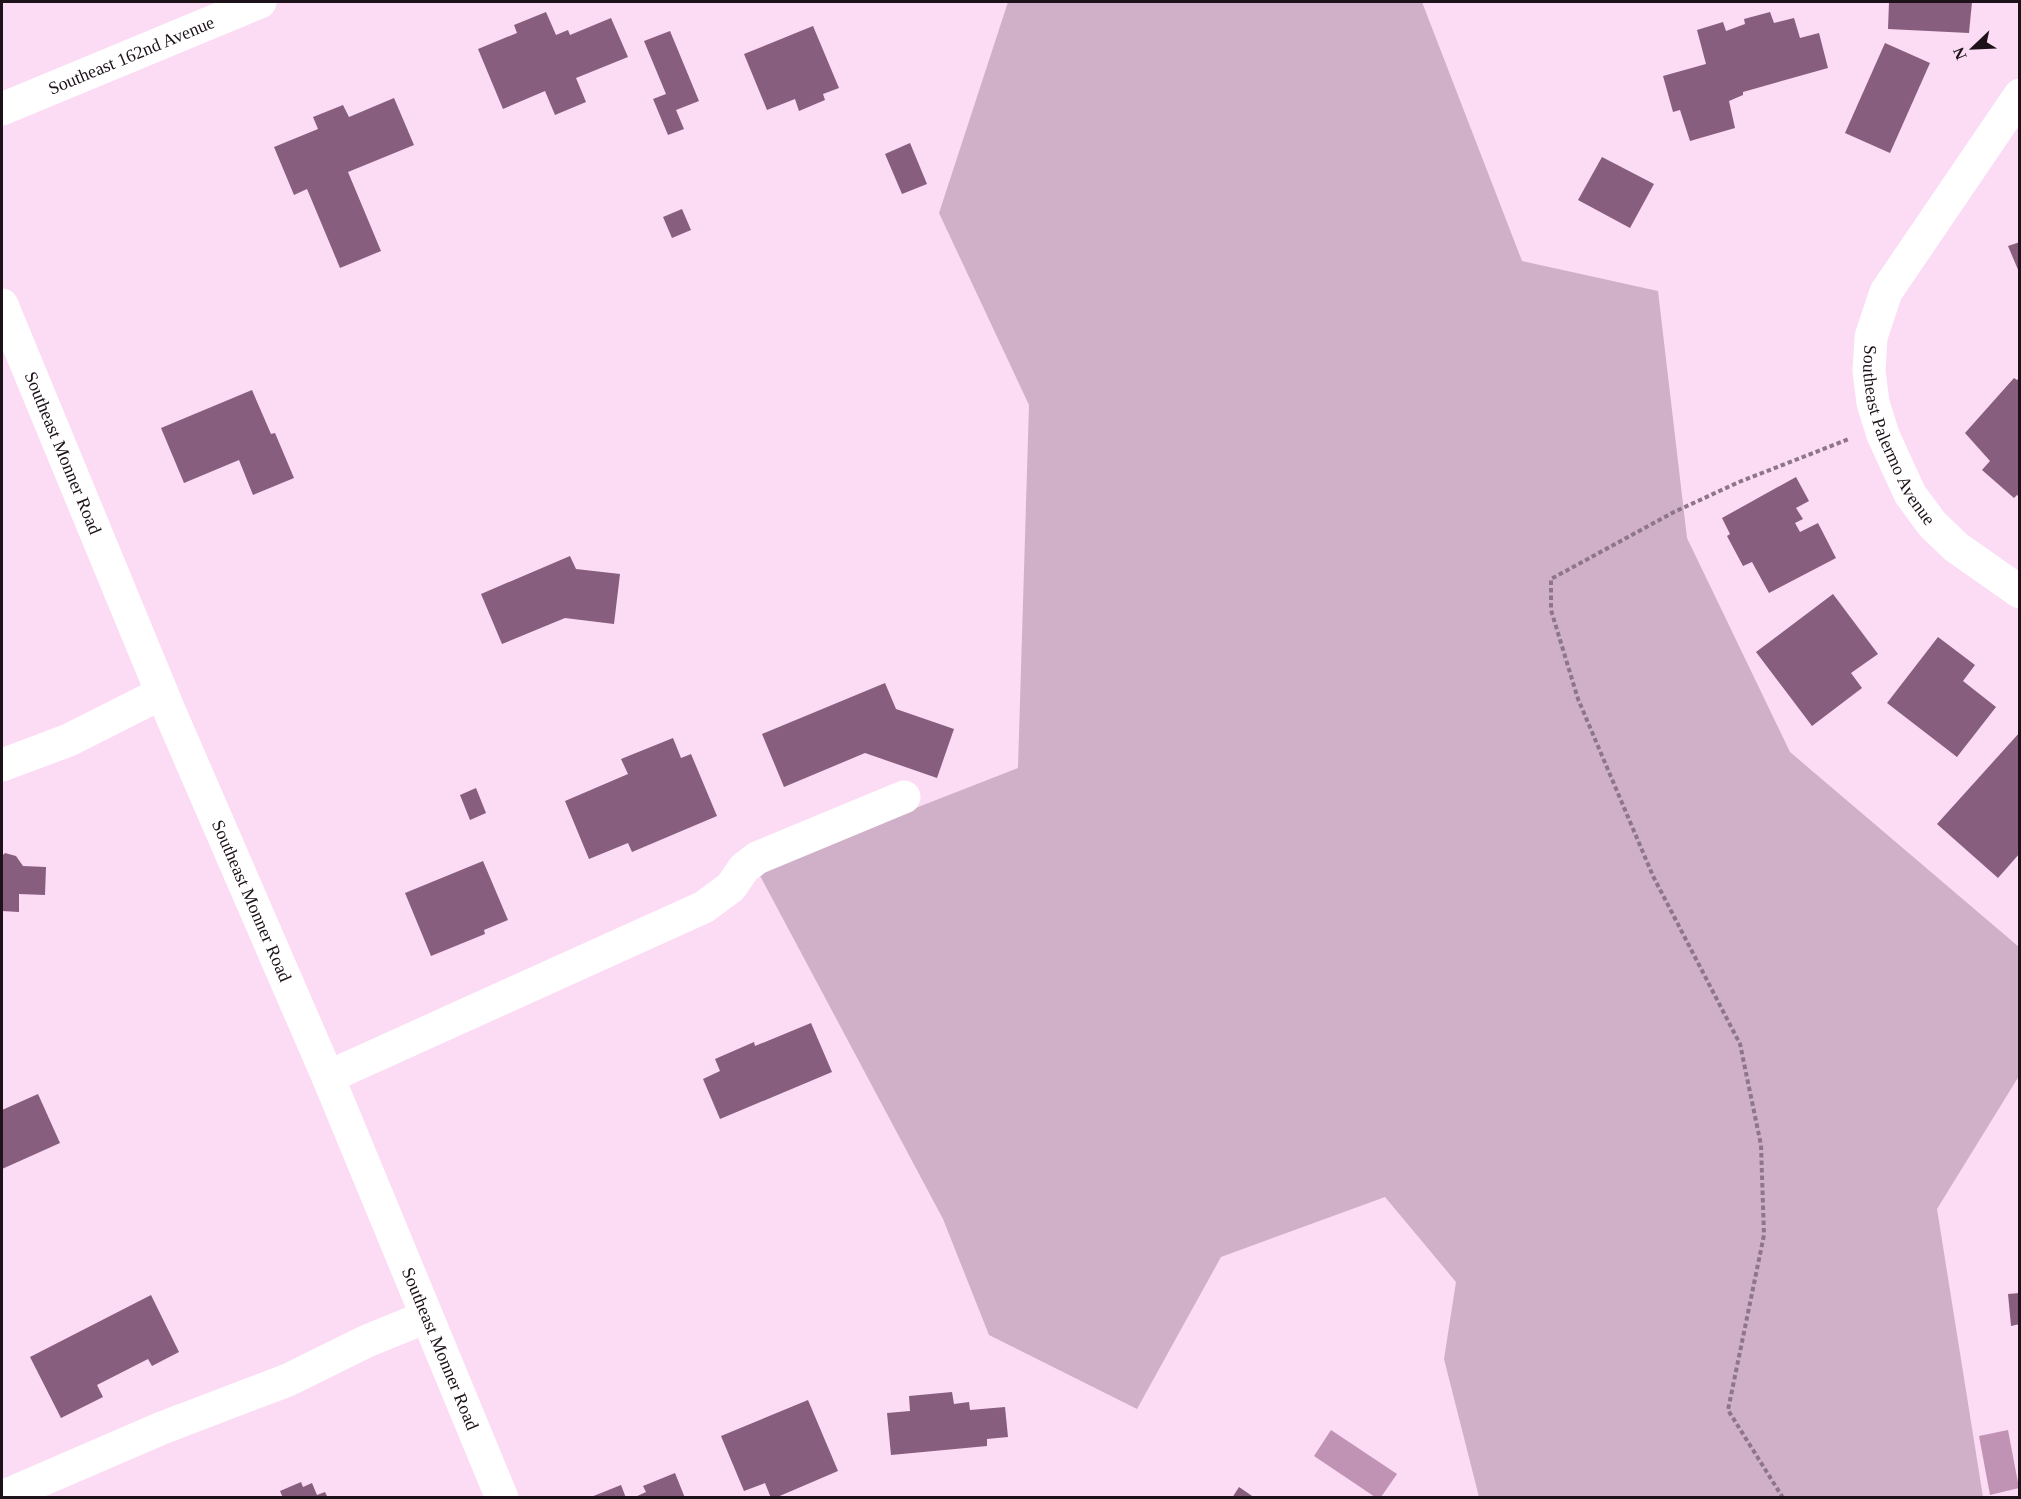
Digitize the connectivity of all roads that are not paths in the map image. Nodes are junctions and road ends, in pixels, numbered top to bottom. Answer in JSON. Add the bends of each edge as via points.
{"nodes":[{"id":1,"x":260,"y":2,"type":"edge"},
{"id":2,"x":2019,"y":95,"type":"edge"},
{"id":3,"x":2,"y":108,"type":"edge"},
{"id":4,"x":2,"y":305,"type":"edge"},
{"id":5,"x":2019,"y":592,"type":"edge"},
{"id":6,"x":162,"y":693,"type":"junction"},
{"id":7,"x":2,"y":765,"type":"edge"},
{"id":8,"x":904,"y":797,"type":"dead end"},
{"id":9,"x":328,"y":1077,"type":"junction"},
{"id":10,"x":426,"y":1317,"type":"junction"},
{"id":11,"x":2,"y":1497,"type":"edge"},
{"id":12,"x":502,"y":1497,"type":"edge"}],
"edges":[{"from":1,"to":3,"type":"street","name":"Southeast 162nd Avenue"},
{"from":2,"to":5,"type":"street","name":"Southeast Palermo Avenue","via":[[1886,292],[1871,337],[1869,371],[1883,435],[1910,494],[1932,524],[1956,547]]},
{"from":4,"to":6,"type":"street","name":"Southeast Monner Road"},
{"from":6,"to":7,"type":"street","via":[[69,740]]},
{"from":6,"to":9,"type":"street","name":"Southeast Monner Road"},
{"from":8,"to":9,"type":"street","via":[[757,858],[744,868],[731,887],[693,912]]},
{"from":9,"to":10,"type":"street","name":"Southeast Monner Road"},
{"from":10,"to":11,"type":"street","via":[[288,1380],[162,1428]]},
{"from":10,"to":12,"type":"street","name":"Southeast Monner Road"}]}
